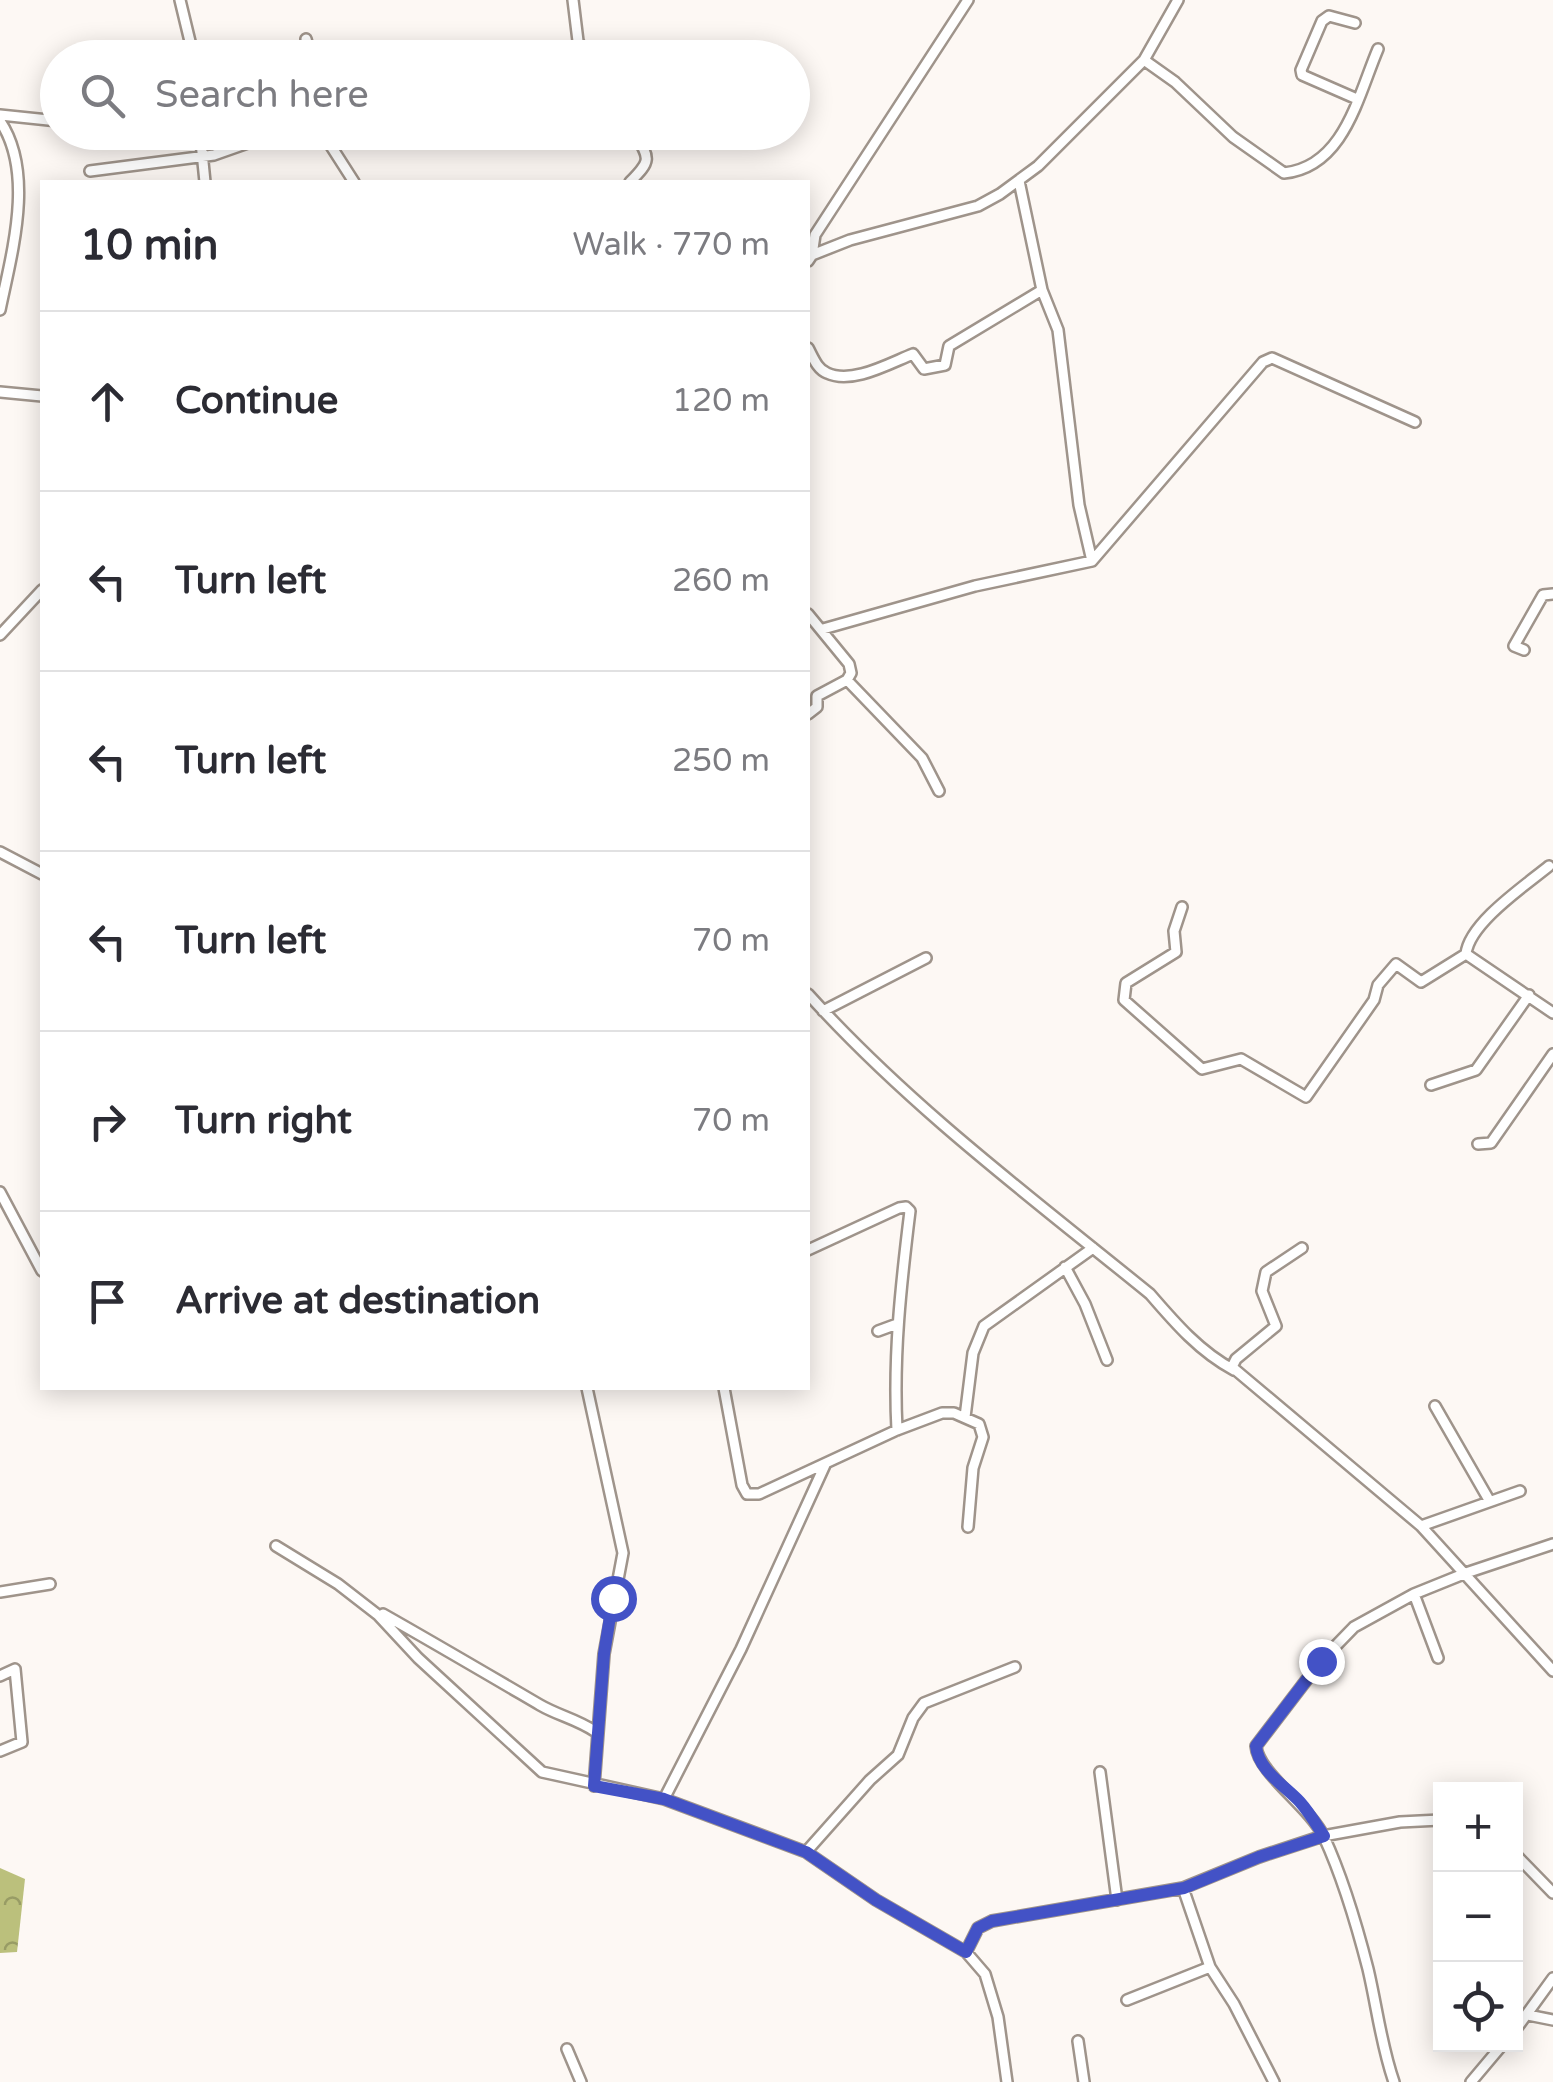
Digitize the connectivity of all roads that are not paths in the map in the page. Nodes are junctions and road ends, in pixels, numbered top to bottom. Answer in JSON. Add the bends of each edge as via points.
{"nodes":[{"id":1,"x":180,"y":0,"type":"edge"},
{"id":2,"x":573,"y":0,"type":"edge"},
{"id":3,"x":968,"y":0,"type":"edge"},
{"id":4,"x":1178,"y":0,"type":"edge"},
{"id":5,"x":1355,"y":23,"type":"dead end"},
{"id":6,"x":190,"y":40,"type":"edge"},
{"id":7,"x":578,"y":40,"type":"edge"},
{"id":8,"x":1378,"y":49,"type":"dead end"},
{"id":9,"x":1144,"y":60,"type":"junction"},
{"id":10,"x":1356,"y":99,"type":"junction"},
{"id":11,"x":0,"y":118,"type":"edge"},
{"id":12,"x":40,"y":120,"type":"edge"},
{"id":13,"x":202,"y":150,"type":"edge"},
{"id":14,"x":228,"y":150,"type":"edge"},
{"id":15,"x":334,"y":150,"type":"edge"},
{"id":16,"x":645,"y":150,"type":"edge"},
{"id":17,"x":202,"y":155,"type":"junction"},
{"id":18,"x":90,"y":171,"type":"dead end"},
{"id":19,"x":205,"y":180,"type":"edge"},
{"id":20,"x":353,"y":180,"type":"edge"},
{"id":21,"x":632,"y":180,"type":"edge"},
{"id":22,"x":1019,"y":181,"type":"junction"},
{"id":23,"x":810,"y":258,"type":"edge"},
{"id":24,"x":1042,"y":290,"type":"junction"},
{"id":25,"x":0,"y":308,"type":"edge"},
{"id":26,"x":810,"y":352,"type":"edge"},
{"id":27,"x":0,"y":392,"type":"edge"},
{"id":28,"x":40,"y":396,"type":"edge"},
{"id":29,"x":1415,"y":422,"type":"dead end"},
{"id":30,"x":1092,"y":561,"type":"junction"},
{"id":31,"x":40,"y":592,"type":"edge"},
{"id":32,"x":1553,"y":594,"type":"edge"},
{"id":33,"x":810,"y":616,"type":"edge"},
{"id":34,"x":823,"y":629,"type":"junction"},
{"id":35,"x":0,"y":635,"type":"edge"},
{"id":36,"x":1524,"y":650,"type":"dead end"},
{"id":37,"x":847,"y":680,"type":"junction"},
{"id":38,"x":810,"y":712,"type":"edge"},
{"id":39,"x":939,"y":791,"type":"dead end"},
{"id":40,"x":0,"y":852,"type":"edge"},
{"id":41,"x":1549,"y":866,"type":"dead end"},
{"id":42,"x":40,"y":873,"type":"edge"},
{"id":43,"x":1182,"y":907,"type":"dead end"},
{"id":44,"x":1466,"y":954,"type":"junction"},
{"id":45,"x":926,"y":958,"type":"dead end"},
{"id":46,"x":1529,"y":995,"type":"junction"},
{"id":47,"x":810,"y":996,"type":"edge"},
{"id":48,"x":822,"y":1010,"type":"junction"},
{"id":49,"x":1553,"y":1014,"type":"edge"},
{"id":50,"x":1553,"y":1054,"type":"edge"},
{"id":51,"x":1431,"y":1085,"type":"dead end"},
{"id":52,"x":1478,"y":1144,"type":"dead end"},
{"id":53,"x":0,"y":1192,"type":"edge"},
{"id":54,"x":1094,"y":1248,"type":"junction"},
{"id":55,"x":1302,"y":1248,"type":"dead end"},
{"id":56,"x":810,"y":1249,"type":"edge"},
{"id":57,"x":40,"y":1262,"type":"edge"},
{"id":58,"x":1066,"y":1268,"type":"junction"},
{"id":59,"x":897,"y":1324,"type":"junction"},
{"id":60,"x":878,"y":1330,"type":"dead end"},
{"id":61,"x":1106,"y":1360,"type":"dead end"},
{"id":62,"x":1234,"y":1370,"type":"junction"},
{"id":63,"x":587,"y":1390,"type":"edge"},
{"id":64,"x":724,"y":1390,"type":"edge"},
{"id":65,"x":1435,"y":1406,"type":"dead end"},
{"id":66,"x":965,"y":1417,"type":"junction"},
{"id":67,"x":897,"y":1430,"type":"junction"},
{"id":68,"x":825,"y":1465,"type":"junction"},
{"id":69,"x":1520,"y":1492,"type":"dead end"},
{"id":70,"x":1489,"y":1500,"type":"junction"},
{"id":71,"x":968,"y":1526,"type":"dead end"},
{"id":72,"x":1421,"y":1526,"type":"junction"},
{"id":73,"x":1553,"y":1544,"type":"edge"},
{"id":74,"x":276,"y":1546,"type":"dead end"},
{"id":75,"x":1466,"y":1573,"type":"junction"},
{"id":76,"x":50,"y":1584,"type":"dead end"},
{"id":77,"x":0,"y":1592,"type":"edge"},
{"id":78,"x":1414,"y":1594,"type":"junction"},
{"id":79,"x":363,"y":1603,"type":"junction"},
{"id":80,"x":1438,"y":1658,"type":"dead end"},
{"id":81,"x":1015,"y":1667,"type":"dead end"},
{"id":82,"x":1553,"y":1670,"type":"edge"},
{"id":83,"x":0,"y":1676,"type":"edge"},
{"id":84,"x":596,"y":1732,"type":"junction"},
{"id":85,"x":0,"y":1751,"type":"edge"},
{"id":86,"x":1100,"y":1772,"type":"dead end"},
{"id":87,"x":594,"y":1786,"type":"junction"},
{"id":88,"x":664,"y":1799,"type":"junction"},
{"id":89,"x":1433,"y":1820,"type":"edge"},
{"id":90,"x":1324,"y":1836,"type":"junction"},
{"id":91,"x":806,"y":1852,"type":"junction"},
{"id":92,"x":1523,"y":1862,"type":"edge"},
{"id":93,"x":1184,"y":1888,"type":"junction"},
{"id":94,"x":1553,"y":1893,"type":"edge"},
{"id":95,"x":1117,"y":1900,"type":"junction"},
{"id":96,"x":966,"y":1952,"type":"junction"},
{"id":97,"x":1210,"y":1967,"type":"junction"},
{"id":98,"x":1553,"y":1978,"type":"edge"},
{"id":99,"x":1127,"y":2000,"type":"dead end"},
{"id":100,"x":1528,"y":2015,"type":"junction"},
{"id":101,"x":1553,"y":2020,"type":"edge"},
{"id":102,"x":1523,"y":2021,"type":"edge"},
{"id":103,"x":1078,"y":2041,"type":"dead end"},
{"id":104,"x":567,"y":2049,"type":"dead end"},
{"id":105,"x":1496,"y":2052,"type":"edge"},
{"id":106,"x":580,"y":2082,"type":"edge"},
{"id":107,"x":1008,"y":2082,"type":"edge"},
{"id":108,"x":1084,"y":2082,"type":"edge"},
{"id":109,"x":1274,"y":2082,"type":"edge"},
{"id":110,"x":1394,"y":2082,"type":"edge"},
{"id":111,"x":1471,"y":2082,"type":"edge"}],
"edges":[{"from":1,"to":6,"type":"street"},
{"from":2,"to":7,"type":"street"},
{"from":3,"to":23,"type":"street","via":[[815,235]]},
{"from":4,"to":9,"type":"street"},
{"from":5,"to":10,"type":"street","via":[[1330,16],[1322,21],[1301,70]]},
{"from":8,"to":10,"type":"street"},
{"from":9,"to":10,"type":"street","via":[[1284,174],[1331,152]]},
{"from":9,"to":22,"type":"street"},
{"from":11,"to":12,"type":"street"},
{"from":11,"to":25,"type":"street","via":[[14,153],[18,199]]},
{"from":13,"to":17,"type":"street"},
{"from":14,"to":17,"type":"street"},
{"from":15,"to":20,"type":"street"},
{"from":16,"to":21,"type":"street","via":[[647,163]]},
{"from":17,"to":18,"type":"street"},
{"from":17,"to":19,"type":"street"},
{"from":22,"to":23,"type":"street","via":[[978,206],[870,234]]},
{"from":22,"to":24,"type":"street"},
{"from":24,"to":26,"type":"street","via":[[949,346],[945,365],[924,369],[913,354],[837,376],[818,366]]},
{"from":24,"to":30,"type":"street","via":[[1058,330]]},
{"from":27,"to":28,"type":"street"},
{"from":29,"to":30,"type":"street","via":[[1272,358]]},
{"from":30,"to":34,"type":"street"},
{"from":31,"to":35,"type":"street"},
{"from":32,"to":36,"type":"street","via":[[1543,595],[1514,646]]},
{"from":33,"to":34,"type":"street"},
{"from":34,"to":37,"type":"street","via":[[849,664]]},
{"from":37,"to":38,"type":"street","via":[[817,696]]},
{"from":37,"to":39,"type":"street","via":[[922,758]]},
{"from":40,"to":42,"type":"street"},
{"from":41,"to":44,"type":"street","via":[[1508,897],[1467,943]]},
{"from":43,"to":44,"type":"street","via":[[1176,952],[1126,983],[1124,1000],[1202,1069],[1242,1059],[1306,1097],[1396,964],[1421,982]]},
{"from":44,"to":46,"type":"street"},
{"from":45,"to":48,"type":"street"},
{"from":46,"to":49,"type":"street"},
{"from":46,"to":51,"type":"street","via":[[1476,1070]]},
{"from":47,"to":48,"type":"street"},
{"from":48,"to":54,"type":"street","via":[[938,1122]]},
{"from":50,"to":52,"type":"street","via":[[1491,1144]]},
{"from":53,"to":57,"type":"street"},
{"from":54,"to":58,"type":"street"},
{"from":54,"to":62,"type":"street"},
{"from":55,"to":62,"type":"street","via":[[1266,1272],[1262,1291],[1276,1326],[1236,1359]]},
{"from":56,"to":59,"type":"street","via":[[906,1207]]},
{"from":58,"to":61,"type":"street"},
{"from":58,"to":66,"type":"street","via":[[984,1326],[973,1353]]},
{"from":59,"to":60,"type":"street"},
{"from":59,"to":67,"type":"street"},
{"from":62,"to":72,"type":"street"},
{"from":63,"to":84,"type":"street","via":[[622,1553]]},
{"from":64,"to":68,"type":"street","via":[[747,1494]]},
{"from":65,"to":70,"type":"street"},
{"from":66,"to":67,"type":"street","via":[[942,1414]]},
{"from":66,"to":71,"type":"street","via":[[984,1436],[972,1468]]},
{"from":67,"to":68,"type":"street"},
{"from":68,"to":88,"type":"street","via":[[742,1649]]},
{"from":69,"to":70,"type":"street"},
{"from":70,"to":72,"type":"street"},
{"from":72,"to":75,"type":"street"},
{"from":73,"to":75,"type":"street"},
{"from":74,"to":79,"type":"street"},
{"from":75,"to":78,"type":"street"},
{"from":75,"to":82,"type":"street"},
{"from":76,"to":77,"type":"street"},
{"from":78,"to":80,"type":"street"},
{"from":78,"to":90,"type":"street","via":[[1338,1641],[1256,1746],[1266,1769]]},
{"from":79,"to":84,"type":"street"},
{"from":79,"to":87,"type":"street","via":[[522,1758],[542,1772]]},
{"from":81,"to":91,"type":"street","via":[[924,1703],[898,1756]]},
{"from":83,"to":85,"type":"street","via":[[16,1669],[22,1742]]},
{"from":84,"to":87,"type":"street"},
{"from":86,"to":95,"type":"street"},
{"from":87,"to":88,"type":"street"},
{"from":88,"to":91,"type":"street"},
{"from":89,"to":90,"type":"street"},
{"from":90,"to":93,"type":"street"},
{"from":90,"to":110,"type":"street","via":[[1368,1968]]},
{"from":91,"to":96,"type":"street"},
{"from":92,"to":94,"type":"street"},
{"from":93,"to":95,"type":"street"},
{"from":93,"to":97,"type":"street"},
{"from":95,"to":96,"type":"street","via":[[992,1921],[978,1928]]},
{"from":96,"to":107,"type":"street","via":[[985,1974]]},
{"from":97,"to":99,"type":"street"},
{"from":97,"to":109,"type":"street"},
{"from":98,"to":100,"type":"street"},
{"from":100,"to":101,"type":"street"},
{"from":100,"to":102,"type":"street"},
{"from":103,"to":108,"type":"street"},
{"from":104,"to":106,"type":"street"},
{"from":105,"to":111,"type":"street"}]}
